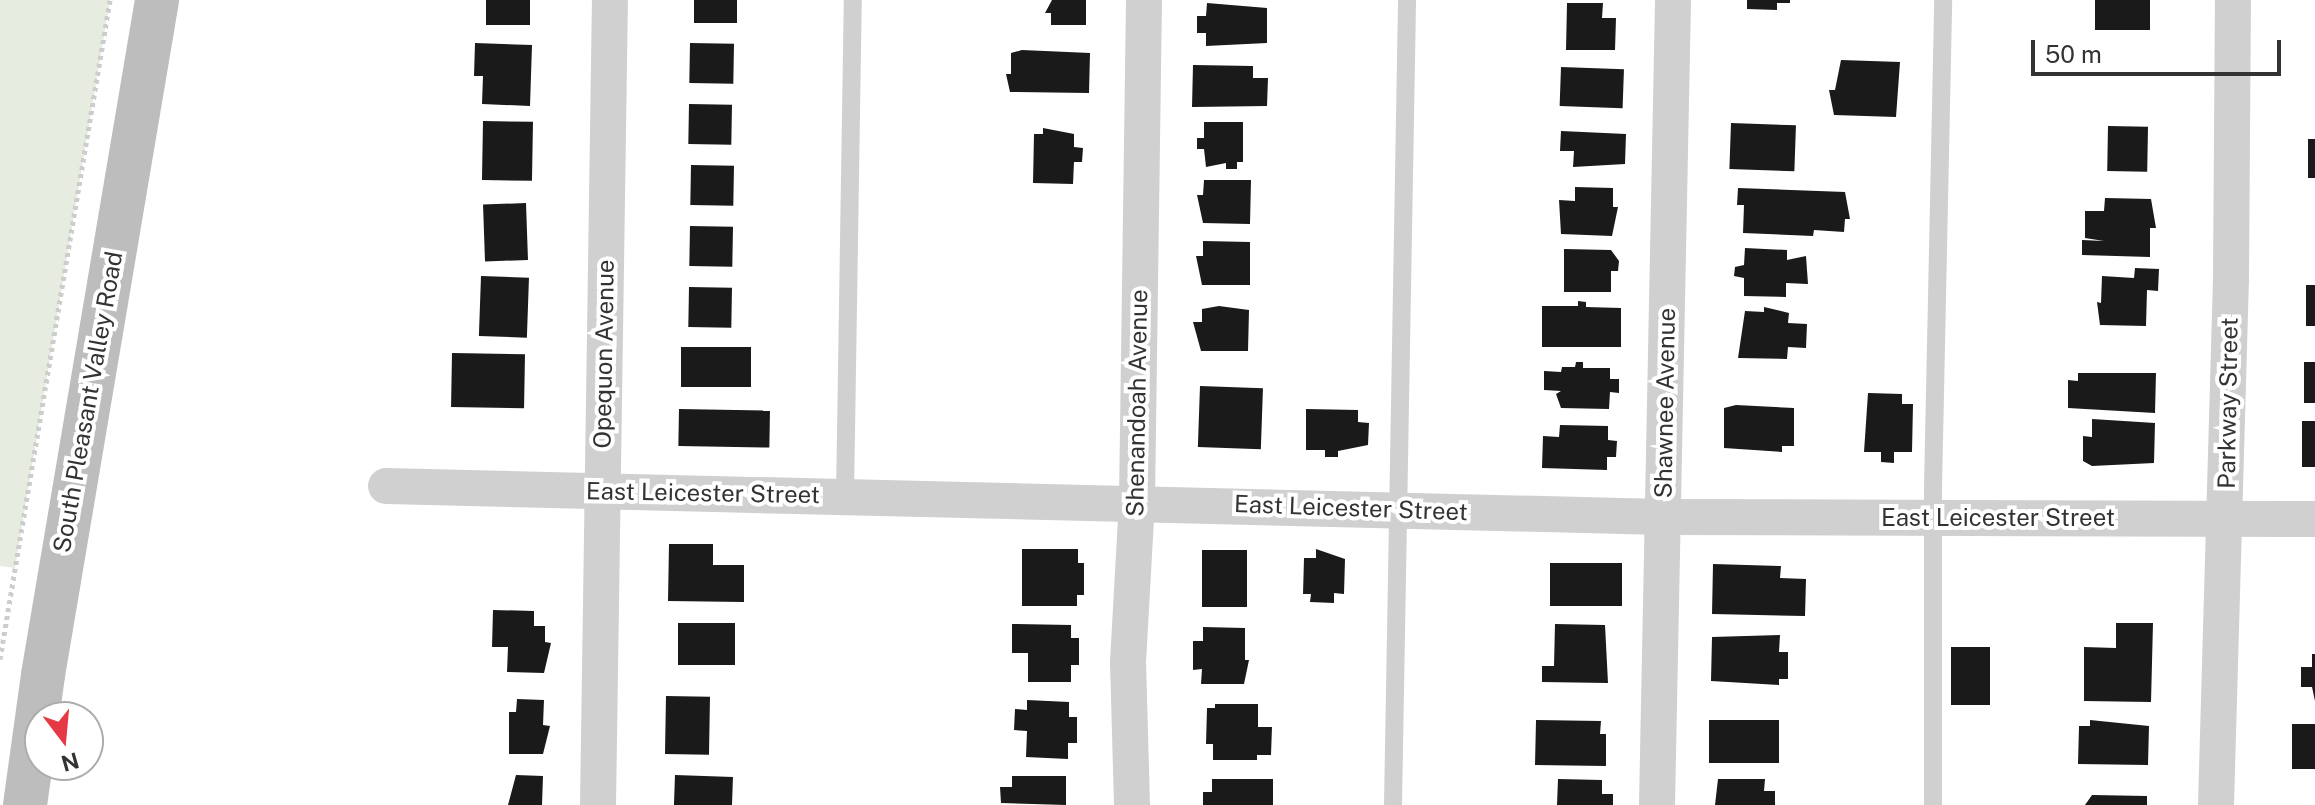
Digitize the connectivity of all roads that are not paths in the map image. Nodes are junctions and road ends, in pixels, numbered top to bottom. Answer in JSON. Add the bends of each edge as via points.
{"nodes":[{"id":1,"x":157,"y":0,"type":"edge"},
{"id":2,"x":610,"y":0,"type":"edge"},
{"id":3,"x":853,"y":0,"type":"edge"},
{"id":4,"x":1144,"y":0,"type":"edge"},
{"id":5,"x":1407,"y":0,"type":"edge"},
{"id":6,"x":1673,"y":0,"type":"edge"},
{"id":7,"x":1943,"y":0,"type":"edge"},
{"id":8,"x":2233,"y":0,"type":"edge"},
{"id":9,"x":386,"y":486,"type":"dead end"},
{"id":10,"x":601,"y":490,"type":"junction"},
{"id":11,"x":845,"y":496,"type":"junction"},
{"id":12,"x":1137,"y":501,"type":"junction"},
{"id":13,"x":1398,"y":509,"type":"junction"},
{"id":14,"x":1663,"y":517,"type":"junction"},
{"id":15,"x":2225,"y":517,"type":"junction"},
{"id":16,"x":1933,"y":518,"type":"junction"},
{"id":17,"x":2315,"y":519,"type":"edge"},
{"id":18,"x":25,"y":805,"type":"edge"},
{"id":19,"x":598,"y":805,"type":"edge"},
{"id":20,"x":1132,"y":805,"type":"edge"},
{"id":21,"x":1393,"y":805,"type":"edge"},
{"id":22,"x":1657,"y":805,"type":"edge"},
{"id":23,"x":1933,"y":805,"type":"edge"},
{"id":24,"x":2216,"y":805,"type":"edge"}],
"edges":[{"from":1,"to":18,"type":"main road","name":"South Pleasant Valley Road"},
{"from":2,"to":10,"type":"street","name":"Opequon Avenue"},
{"from":3,"to":11,"type":"lane"},
{"from":4,"to":12,"type":"street","name":"Shenandoah Avenue"},
{"from":5,"to":13,"type":"lane"},
{"from":6,"to":14,"type":"street","name":"Shawnee Avenue"},
{"from":7,"to":16,"type":"lane"},
{"from":8,"to":15,"type":"street","name":"Parkway Street"},
{"from":9,"to":10,"type":"street","name":"East Leicester Street"},
{"from":10,"to":11,"type":"street","name":"East Leicester Street"},
{"from":10,"to":19,"type":"street","name":"Opequon Avenue"},
{"from":11,"to":12,"type":"street","name":"East Leicester Street"},
{"from":12,"to":13,"type":"street","name":"East Leicester Street"},
{"from":12,"to":20,"type":"street","name":"Shenandoah Avenue","via":[[1128,662]]},
{"from":13,"to":14,"type":"street","name":"East Leicester Street"},
{"from":13,"to":21,"type":"lane"},
{"from":14,"to":16,"type":"street","name":"East Leicester Street"},
{"from":14,"to":22,"type":"street","name":"Shawnee Avenue"},
{"from":15,"to":16,"type":"street","name":"East Leicester Street"},
{"from":15,"to":17,"type":"street","name":"East Leicester Street"},
{"from":15,"to":24,"type":"street","name":"Parkway Street"},
{"from":16,"to":23,"type":"lane"}]}
